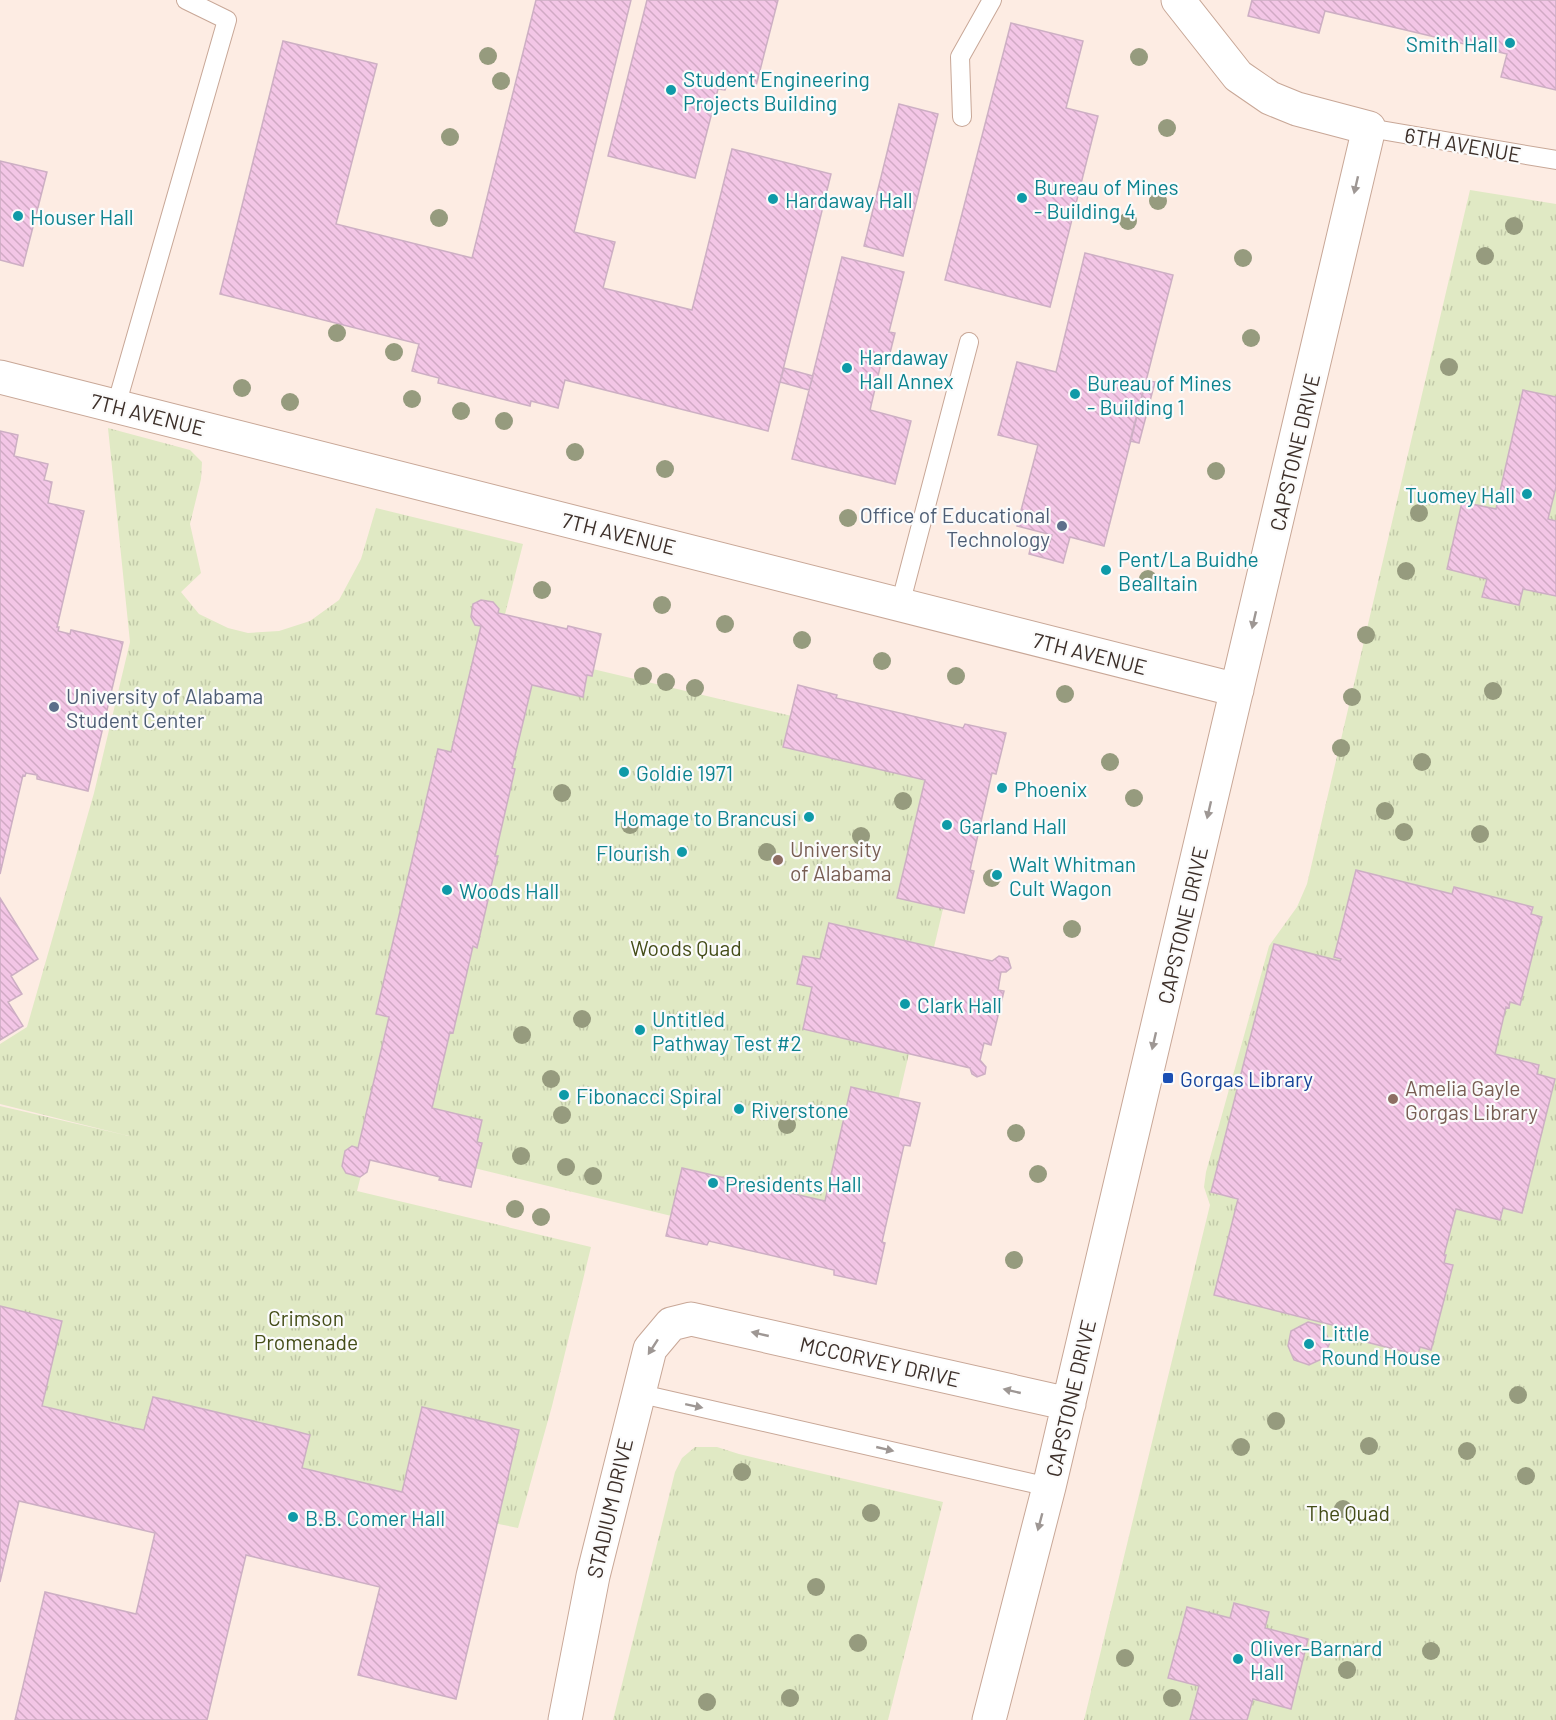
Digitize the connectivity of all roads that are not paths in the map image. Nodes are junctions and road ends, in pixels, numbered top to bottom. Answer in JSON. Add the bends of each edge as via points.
{"nodes":[{"id":1,"x":186,"y":0,"type":"edge"},
{"id":2,"x":992,"y":0,"type":"edge"},
{"id":3,"x":1178,"y":0,"type":"edge"},
{"id":4,"x":962,"y":117,"type":"dead end"},
{"id":5,"x":1370,"y":128,"type":"junction"},
{"id":6,"x":1556,"y":160,"type":"edge"},
{"id":7,"x":969,"y":342,"type":"dead end"},
{"id":8,"x":0,"y":377,"type":"edge"},
{"id":9,"x":116,"y":406,"type":"junction"},
{"id":10,"x":900,"y":604,"type":"junction"},
{"id":11,"x":1237,"y":690,"type":"junction"},
{"id":12,"x":691,"y":1319,"type":"joint"},
{"id":13,"x":637,"y":1393,"type":"junction"},
{"id":14,"x":1069,"y":1404,"type":"junction"},
{"id":15,"x":1049,"y":1487,"type":"junction"},
{"id":16,"x":565,"y":1720,"type":"edge"},
{"id":17,"x":988,"y":1720,"type":"edge"}],
"edges":[{"from":1,"to":9,"type":"lane","via":[[227,20]]},
{"from":2,"to":4,"type":"lane","via":[[960,57]]},
{"from":3,"to":5,"type":"street","via":[[1238,76],[1262,93],[1297,109]]},
{"from":5,"to":6,"type":"lane","name":"6TH AVENUE"},
{"from":5,"to":11,"type":"street","name":"CAPSTONE DRIVE","one_way":true},
{"from":7,"to":10,"type":"lane"},
{"from":8,"to":9,"type":"street","name":"7TH AVENUE"},
{"from":9,"to":10,"type":"street","name":"7TH AVENUE"},
{"from":10,"to":11,"type":"street","name":"7TH AVENUE"},
{"from":11,"to":14,"type":"street","name":"CAPSTONE DRIVE","one_way":true},
{"from":12,"to":13,"type":"street","name":"STADIUM DRIVE","one_way":true,"via":[[670,1324],[650,1349]]},
{"from":14,"to":12,"type":"street","name":"MCCORVEY DRIVE","one_way":true},
{"from":13,"to":15,"type":"lane","one_way":true},
{"from":13,"to":16,"type":"street","name":"STADIUM DRIVE","via":[[592,1576]]},
{"from":14,"to":15,"type":"street","name":"CAPSTONE DRIVE"},
{"from":15,"to":17,"type":"street","name":"CAPSTONE DRIVE","one_way":true}]}
